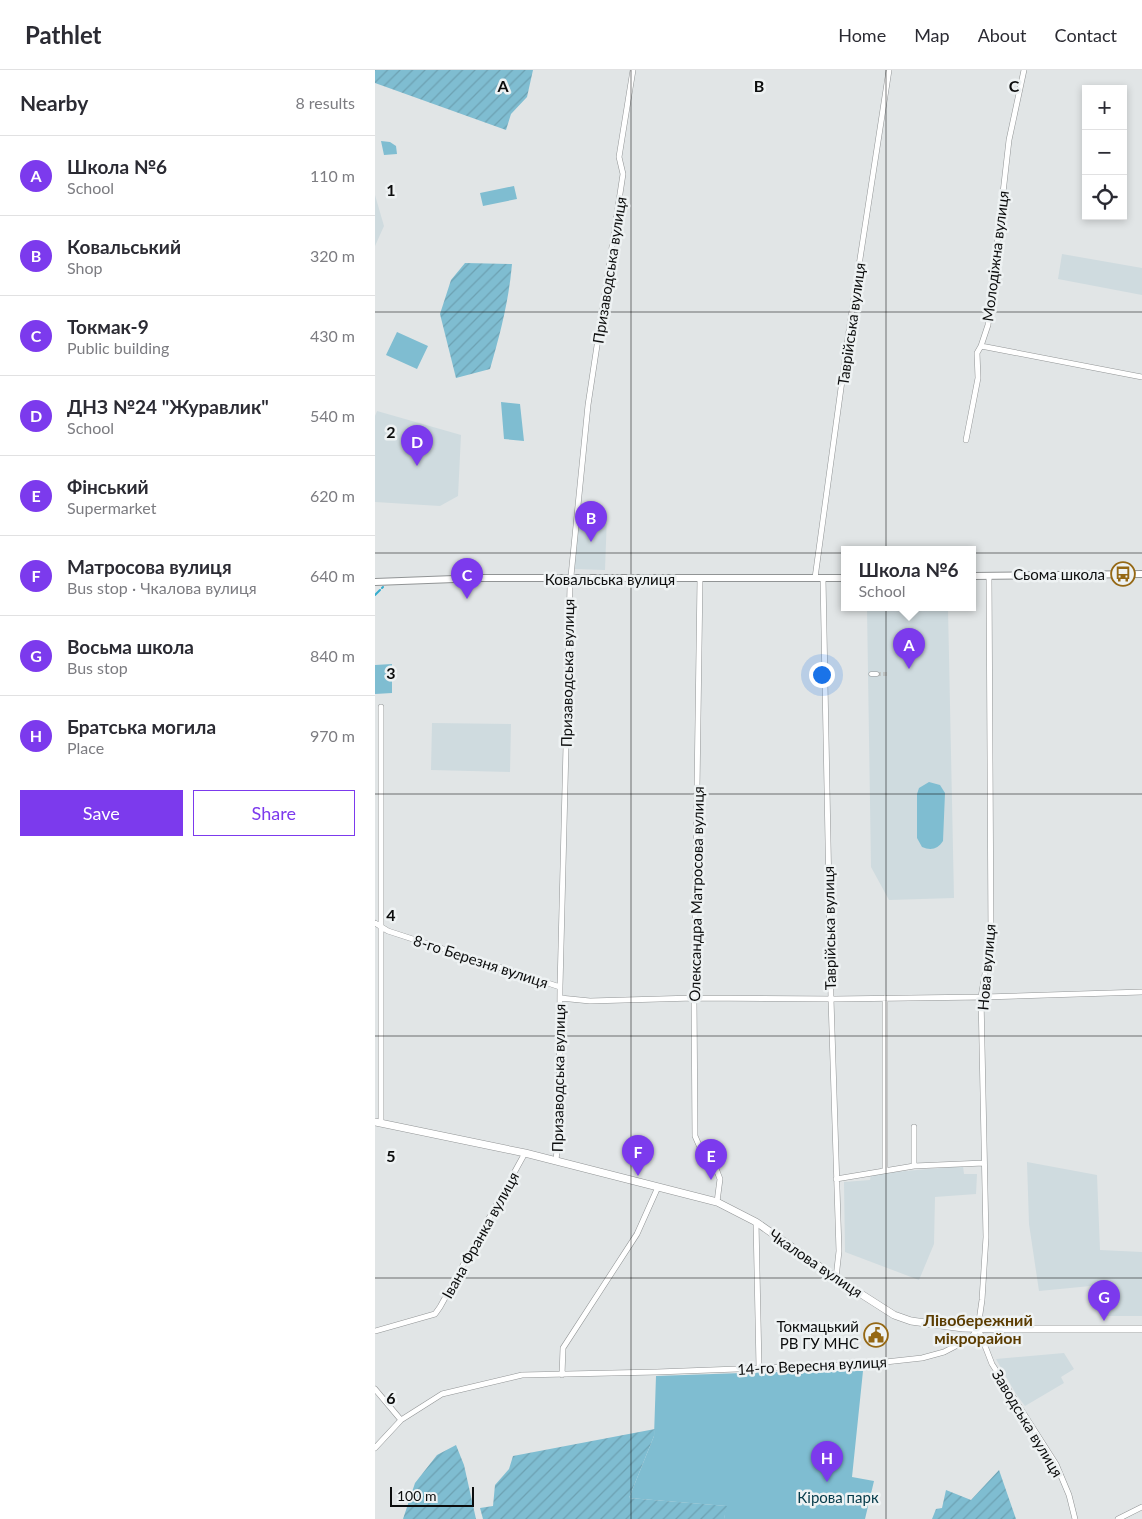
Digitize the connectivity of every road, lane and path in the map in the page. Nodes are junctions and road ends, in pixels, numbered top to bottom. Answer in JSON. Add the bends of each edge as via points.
{"nodes":[{"id":1,"x":633,"y":70,"type":"edge"},
{"id":2,"x":889,"y":70,"type":"edge"},
{"id":3,"x":1024,"y":70,"type":"edge"},
{"id":4,"x":981,"y":346,"type":"junction"},
{"id":5,"x":1142,"y":377,"type":"edge"},
{"id":6,"x":966,"y":440,"type":"dead end"},
{"id":7,"x":1142,"y":574,"type":"edge"},
{"id":8,"x":976,"y":576,"type":"edge"},
{"id":9,"x":989,"y":576,"type":"junction"},
{"id":10,"x":819,"y":578,"type":"junction"},
{"id":11,"x":841,"y":578,"type":"edge"},
{"id":12,"x":570,"y":579,"type":"junction"},
{"id":13,"x":700,"y":579,"type":"junction"},
{"id":14,"x":375,"y":582,"type":"edge"},
{"id":15,"x":871,"y":674,"type":"dead end"},
{"id":16,"x":877,"y":674,"type":"tunnel mouth"},
{"id":17,"x":381,"y":707,"type":"dead end"},
{"id":18,"x":375,"y":923,"type":"edge"},
{"id":19,"x":381,"y":926,"type":"junction"},
{"id":20,"x":560,"y":987,"type":"junction"},
{"id":21,"x":1142,"y":992,"type":"edge"},
{"id":22,"x":981,"y":997,"type":"junction"},
{"id":23,"x":560,"y":998,"type":"junction"},
{"id":24,"x":694,"y":998,"type":"junction"},
{"id":25,"x":885,"y":998,"type":"junction"},
{"id":26,"x":831,"y":999,"type":"junction"},
{"id":27,"x":378,"y":1123,"type":"edge"},
{"id":28,"x":913,"y":1127,"type":"dead end"},
{"id":29,"x":525,"y":1153,"type":"junction"},
{"id":30,"x":556,"y":1161,"type":"junction"},
{"id":31,"x":984,"y":1163,"type":"junction"},
{"id":32,"x":914,"y":1166,"type":"junction"},
{"id":33,"x":885,"y":1169,"type":"junction"},
{"id":34,"x":836,"y":1179,"type":"junction"},
{"id":35,"x":658,"y":1187,"type":"junction"},
{"id":36,"x":717,"y":1202,"type":"junction"},
{"id":37,"x":756,"y":1222,"type":"junction"},
{"id":38,"x":836,"y":1278,"type":"junction"},
{"id":39,"x":978,"y":1328,"type":"junction"},
{"id":40,"x":1142,"y":1329,"type":"edge"},
{"id":41,"x":375,"y":1331,"type":"edge"},
{"id":42,"x":759,"y":1367,"type":"junction"},
{"id":43,"x":562,"y":1375,"type":"junction"},
{"id":44,"x":375,"y":1390,"type":"edge"},
{"id":45,"x":401,"y":1420,"type":"junction"},
{"id":46,"x":375,"y":1448,"type":"edge"},
{"id":47,"x":1142,"y":1507,"type":"edge"},
{"id":48,"x":1075,"y":1519,"type":"edge"},
{"id":49,"x":1118,"y":1519,"type":"edge"}],
"edges":[{"from":1,"to":12,"type":"street","name":"Призаводська вулиця","via":[[619,157],[623,174],[587,406]]},
{"from":2,"to":10,"type":"street","name":"Таврійська вулиця","via":[[848,337]]},
{"from":3,"to":4,"type":"street","name":"Молодіжна вулиця","via":[[1009,140],[988,325]]},
{"from":4,"to":5,"type":"street"},
{"from":4,"to":6,"type":"street","name":"Молодіжна вулиця","via":[[977,353],[977,378]]},
{"from":7,"to":9,"type":"street"},
{"from":8,"to":9,"type":"street"},
{"from":9,"to":22,"type":"street","name":"Нова вулиця","via":[[991,939]]},
{"from":10,"to":11,"type":"street","name":"Ковальська вулиця"},
{"from":10,"to":13,"type":"street","name":"Ковальська вулиця"},
{"from":10,"to":26,"type":"street","name":"Таврійська вулиця"},
{"from":12,"to":13,"type":"street","name":"Ковальська вулиця"},
{"from":12,"to":14,"type":"street","name":"Ковальська вулиця"},
{"from":12,"to":20,"type":"street","name":"Призаводська вулиця"},
{"from":13,"to":24,"type":"street","name":"Олександра Матросова вулиця"},
{"from":15,"to":16,"type":"street"},
{"from":17,"to":19,"type":"street"},
{"from":18,"to":19,"type":"street","name":"8-го Березня вулиця"},
{"from":19,"to":20,"type":"street","name":"8-го Березня вулиця"},
{"from":19,"to":27,"type":"street"},
{"from":20,"to":23,"type":"street","name":"Призаводська вулиця"},
{"from":21,"to":22,"type":"street","name":"8-го Березня вулиця"},
{"from":22,"to":25,"type":"street","name":"8-го Березня вулиця"},
{"from":22,"to":31,"type":"street","name":"Нова вулиця"},
{"from":23,"to":24,"type":"street","name":"8-го Березня вулиця","via":[[590,1001]]},
{"from":23,"to":30,"type":"street","name":"Призаводська вулиця"},
{"from":24,"to":26,"type":"street","name":"8-го Березня вулиця"},
{"from":24,"to":36,"type":"street","name":"Олександра Матросова вулиця","via":[[695,1136],[720,1179]]},
{"from":25,"to":26,"type":"street","name":"8-го Березня вулиця"},
{"from":25,"to":33,"type":"street"},
{"from":26,"to":34,"type":"street","name":"Таврійська вулиця"},
{"from":27,"to":29,"type":"main road","name":"Чкалова вулиця"},
{"from":28,"to":32,"type":"street"},
{"from":29,"to":30,"type":"main road","name":"Чкалова вулиця"},
{"from":29,"to":41,"type":"street","name":"Івана Франка вулиця","via":[[435,1314]]},
{"from":30,"to":35,"type":"main road","name":"Чкалова вулиця"},
{"from":31,"to":32,"type":"street"},
{"from":31,"to":39,"type":"street","name":"Нова вулиця","via":[[986,1237]]},
{"from":32,"to":33,"type":"street"},
{"from":33,"to":34,"type":"street"},
{"from":34,"to":38,"type":"street","name":"Таврійська вулиця","via":[[839,1251]]},
{"from":35,"to":36,"type":"main road","name":"Чкалова вулиця"},
{"from":35,"to":43,"type":"street","via":[[637,1234],[563,1348]]},
{"from":36,"to":37,"type":"main road","name":"Чкалова вулиця"},
{"from":37,"to":38,"type":"main road","name":"Чкалова вулиця"},
{"from":37,"to":42,"type":"street"},
{"from":38,"to":39,"type":"main road","name":"Чкалова вулиця","via":[[894,1315],[911,1321]]},
{"from":39,"to":40,"type":"main road"},
{"from":39,"to":42,"type":"street","name":"14-го Вересня вулиця","via":[[971,1338],[944,1352],[922,1358],[867,1364]]},
{"from":39,"to":48,"type":"street","name":"Заводська вулиця","via":[[992,1364],[1056,1464]]},
{"from":42,"to":43,"type":"street","name":"14-го Вересня вулиця"},
{"from":43,"to":45,"type":"street","name":"14-го Вересня вулиця","via":[[522,1375],[442,1394]]},
{"from":44,"to":45,"type":"street"},
{"from":45,"to":46,"type":"street","name":"14-го Вересня вулиця"},
{"from":47,"to":49,"type":"street"}]}
